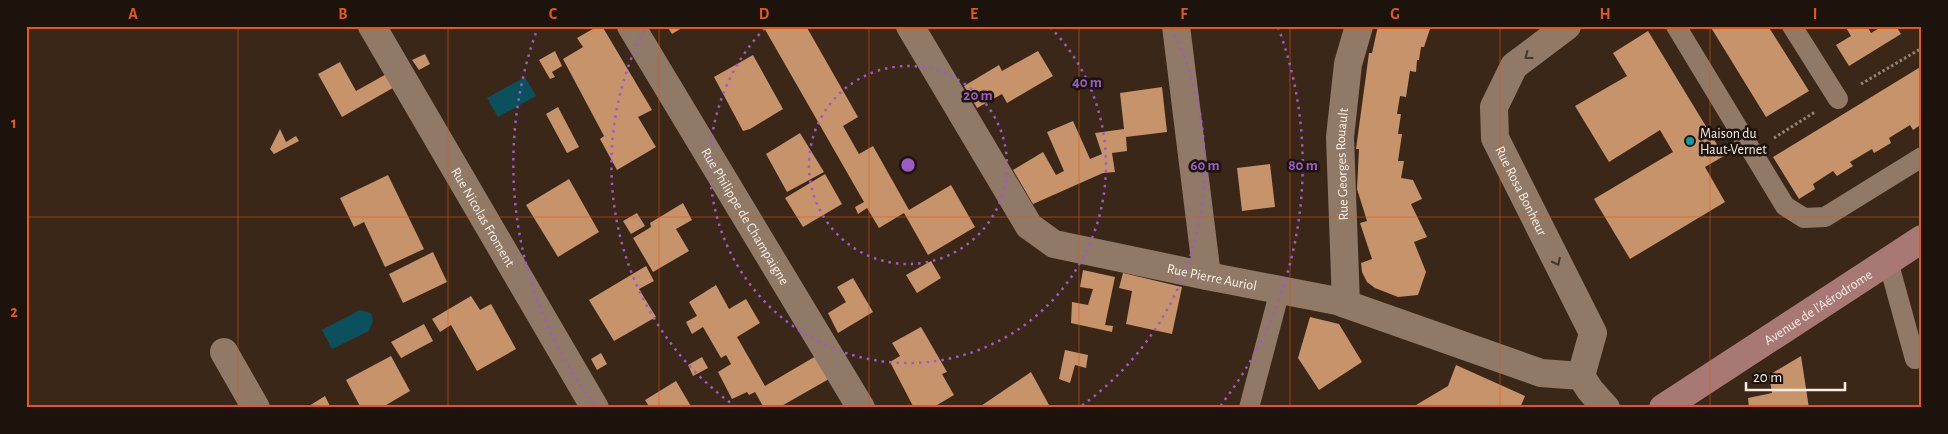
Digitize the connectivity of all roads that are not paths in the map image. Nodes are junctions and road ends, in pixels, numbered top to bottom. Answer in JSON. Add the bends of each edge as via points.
{"nodes":[{"id":1,"x":372,"y":26,"type":"edge"},
{"id":2,"x":631,"y":26,"type":"edge"},
{"id":3,"x":910,"y":26,"type":"edge"},
{"id":4,"x":1176,"y":26,"type":"edge"},
{"id":5,"x":1359,"y":26,"type":"edge"},
{"id":6,"x":1567,"y":26,"type":"edge"},
{"id":7,"x":1676,"y":26,"type":"edge"},
{"id":8,"x":1792,"y":26,"type":"edge"},
{"id":9,"x":1838,"y":98,"type":"dead end"},
{"id":10,"x":1922,"y":157,"type":"edge"},
{"id":11,"x":1922,"y":239,"type":"edge"},
{"id":12,"x":1888,"y":261,"type":"junction"},
{"id":13,"x":1207,"y":276,"type":"junction"},
{"id":14,"x":1280,"y":290,"type":"junction"},
{"id":15,"x":1346,"y":304,"type":"junction"},
{"id":16,"x":224,"y":352,"type":"dead end"},
{"id":17,"x":1915,"y":359,"type":"dead end"},
{"id":18,"x":1581,"y":376,"type":"junction"},
{"id":19,"x":256,"y":408,"type":"edge"},
{"id":20,"x":595,"y":408,"type":"edge"},
{"id":21,"x":861,"y":408,"type":"edge"},
{"id":22,"x":1249,"y":408,"type":"edge"},
{"id":23,"x":1606,"y":408,"type":"edge"},
{"id":24,"x":1663,"y":408,"type":"edge"}],
"edges":[{"from":1,"to":20,"type":"street","name":"Rue Nicolas Froment"},
{"from":2,"to":21,"type":"street","name":"Rue Philippe de Champaigne"},
{"from":3,"to":13,"type":"street","name":"Rue Pierre Auriol","via":[[1030,226],[1054,244]]},
{"from":4,"to":13,"type":"street"},
{"from":5,"to":15,"type":"street","name":"Rue Georges Rouault","via":[[1348,64],[1340,137]]},
{"from":6,"to":18,"type":"street","name":"Rue Rosa Bonheur","one_way":true,"via":[[1514,66],[1494,107],[1496,138],[1593,333]]},
{"from":7,"to":10,"type":"lane","via":[[1785,206],[1804,218],[1826,216]]},
{"from":8,"to":9,"type":"lane"},
{"from":11,"to":12,"type":"main road","name":"Avenue de l'Aérodrome"},
{"from":12,"to":17,"type":"lane"},
{"from":12,"to":24,"type":"main road","name":"Avenue de l'Aérodrome"},
{"from":13,"to":14,"type":"street","name":"Rue Pierre Auriol"},
{"from":14,"to":15,"type":"street","name":"Rue Pierre Auriol"},
{"from":14,"to":22,"type":"lane"},
{"from":15,"to":18,"type":"street","name":"Rue Pierre Auriol","via":[[1541,373]]},
{"from":16,"to":19,"type":"street"},
{"from":18,"to":23,"type":"street"}]}
